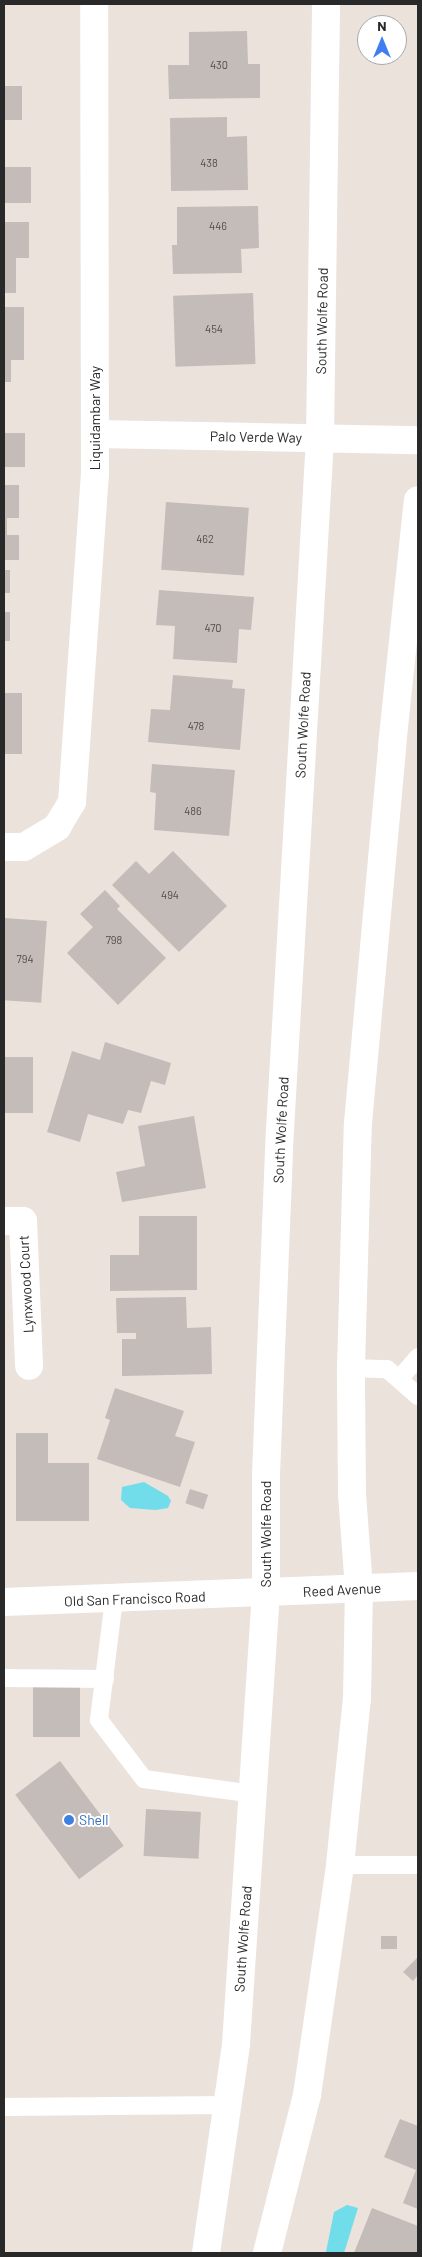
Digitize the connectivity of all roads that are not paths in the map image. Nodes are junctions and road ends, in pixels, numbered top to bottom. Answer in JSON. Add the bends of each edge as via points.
{"nodes":[{"id":1,"x":94,"y":4,"type":"edge"},
{"id":2,"x":326,"y":4,"type":"edge"},
{"id":3,"x":95,"y":434,"type":"junction"},
{"id":4,"x":320,"y":438,"type":"junction"},
{"id":5,"x":418,"y":440,"type":"edge"},
{"id":6,"x":418,"y":500,"type":"edge"},
{"id":7,"x":4,"y":847,"type":"edge"},
{"id":8,"x":4,"y":1221,"type":"edge"},
{"id":9,"x":418,"y":1357,"type":"edge"},
{"id":10,"x":29,"y":1366,"type":"dead end"},
{"id":11,"x":352,"y":1368,"type":"junction"},
{"id":12,"x":400,"y":1378,"type":"junction"},
{"id":13,"x":418,"y":1396,"type":"edge"},
{"id":14,"x":418,"y":1586,"type":"edge"},
{"id":15,"x":359,"y":1589,"type":"junction"},
{"id":16,"x":266,"y":1594,"type":"junction"},
{"id":17,"x":114,"y":1599,"type":"junction"},
{"id":18,"x":4,"y":1602,"type":"edge"},
{"id":19,"x":4,"y":1678,"type":"edge"},
{"id":20,"x":105,"y":1679,"type":"junction"},
{"id":21,"x":253,"y":1794,"type":"junction"},
{"id":22,"x":340,"y":1864,"type":"junction"},
{"id":23,"x":418,"y":1865,"type":"edge"},
{"id":24,"x":227,"y":2105,"type":"junction"},
{"id":25,"x":4,"y":2106,"type":"edge"},
{"id":26,"x":206,"y":2253,"type":"edge"},
{"id":27,"x":267,"y":2253,"type":"edge"}],
"edges":[{"from":1,"to":3,"type":"main road","name":"Liquidambar Way"},
{"from":2,"to":4,"type":"main road","name":"South Wolfe Road"},
{"from":3,"to":4,"type":"main road","name":"Palo Verde Way"},
{"from":3,"to":7,"type":"main road","name":"Liquidambar Way","via":[[72,802],[57,827],[24,847]]},
{"from":4,"to":5,"type":"main road","name":"Palo Verde Way"},
{"from":4,"to":16,"type":"main road","name":"South Wolfe Road","via":[[280,1130],[266,1475]]},
{"from":6,"to":11,"type":"main road","via":[[358,1123]]},
{"from":8,"to":10,"type":"main road","name":"Lynxwood Court","via":[[23,1221]]},
{"from":9,"to":12,"type":"lane"},
{"from":11,"to":12,"type":"lane","via":[[387,1369]]},
{"from":11,"to":15,"type":"main road","via":[[352,1494]]},
{"from":12,"to":13,"type":"lane"},
{"from":14,"to":15,"type":"main road","name":"Reed Avenue"},
{"from":15,"to":16,"type":"main road","name":"Reed Avenue"},
{"from":15,"to":22,"type":"main road","via":[[357,1699]]},
{"from":16,"to":17,"type":"main road","name":"Old San Francisco Road"},
{"from":16,"to":21,"type":"main road","name":"South Wolfe Road"},
{"from":17,"to":18,"type":"main road","name":"Old San Francisco Road"},
{"from":17,"to":20,"type":"lane"},
{"from":19,"to":20,"type":"lane"},
{"from":20,"to":21,"type":"lane","via":[[99,1720],[144,1779]]},
{"from":21,"to":24,"type":"main road","name":"South Wolfe Road","via":[[236,2044]]},
{"from":22,"to":23,"type":"lane"},
{"from":22,"to":27,"type":"main road","via":[[307,2095]]},
{"from":24,"to":25,"type":"lane"},
{"from":24,"to":26,"type":"main road","name":"South Wolfe Road"}]}
